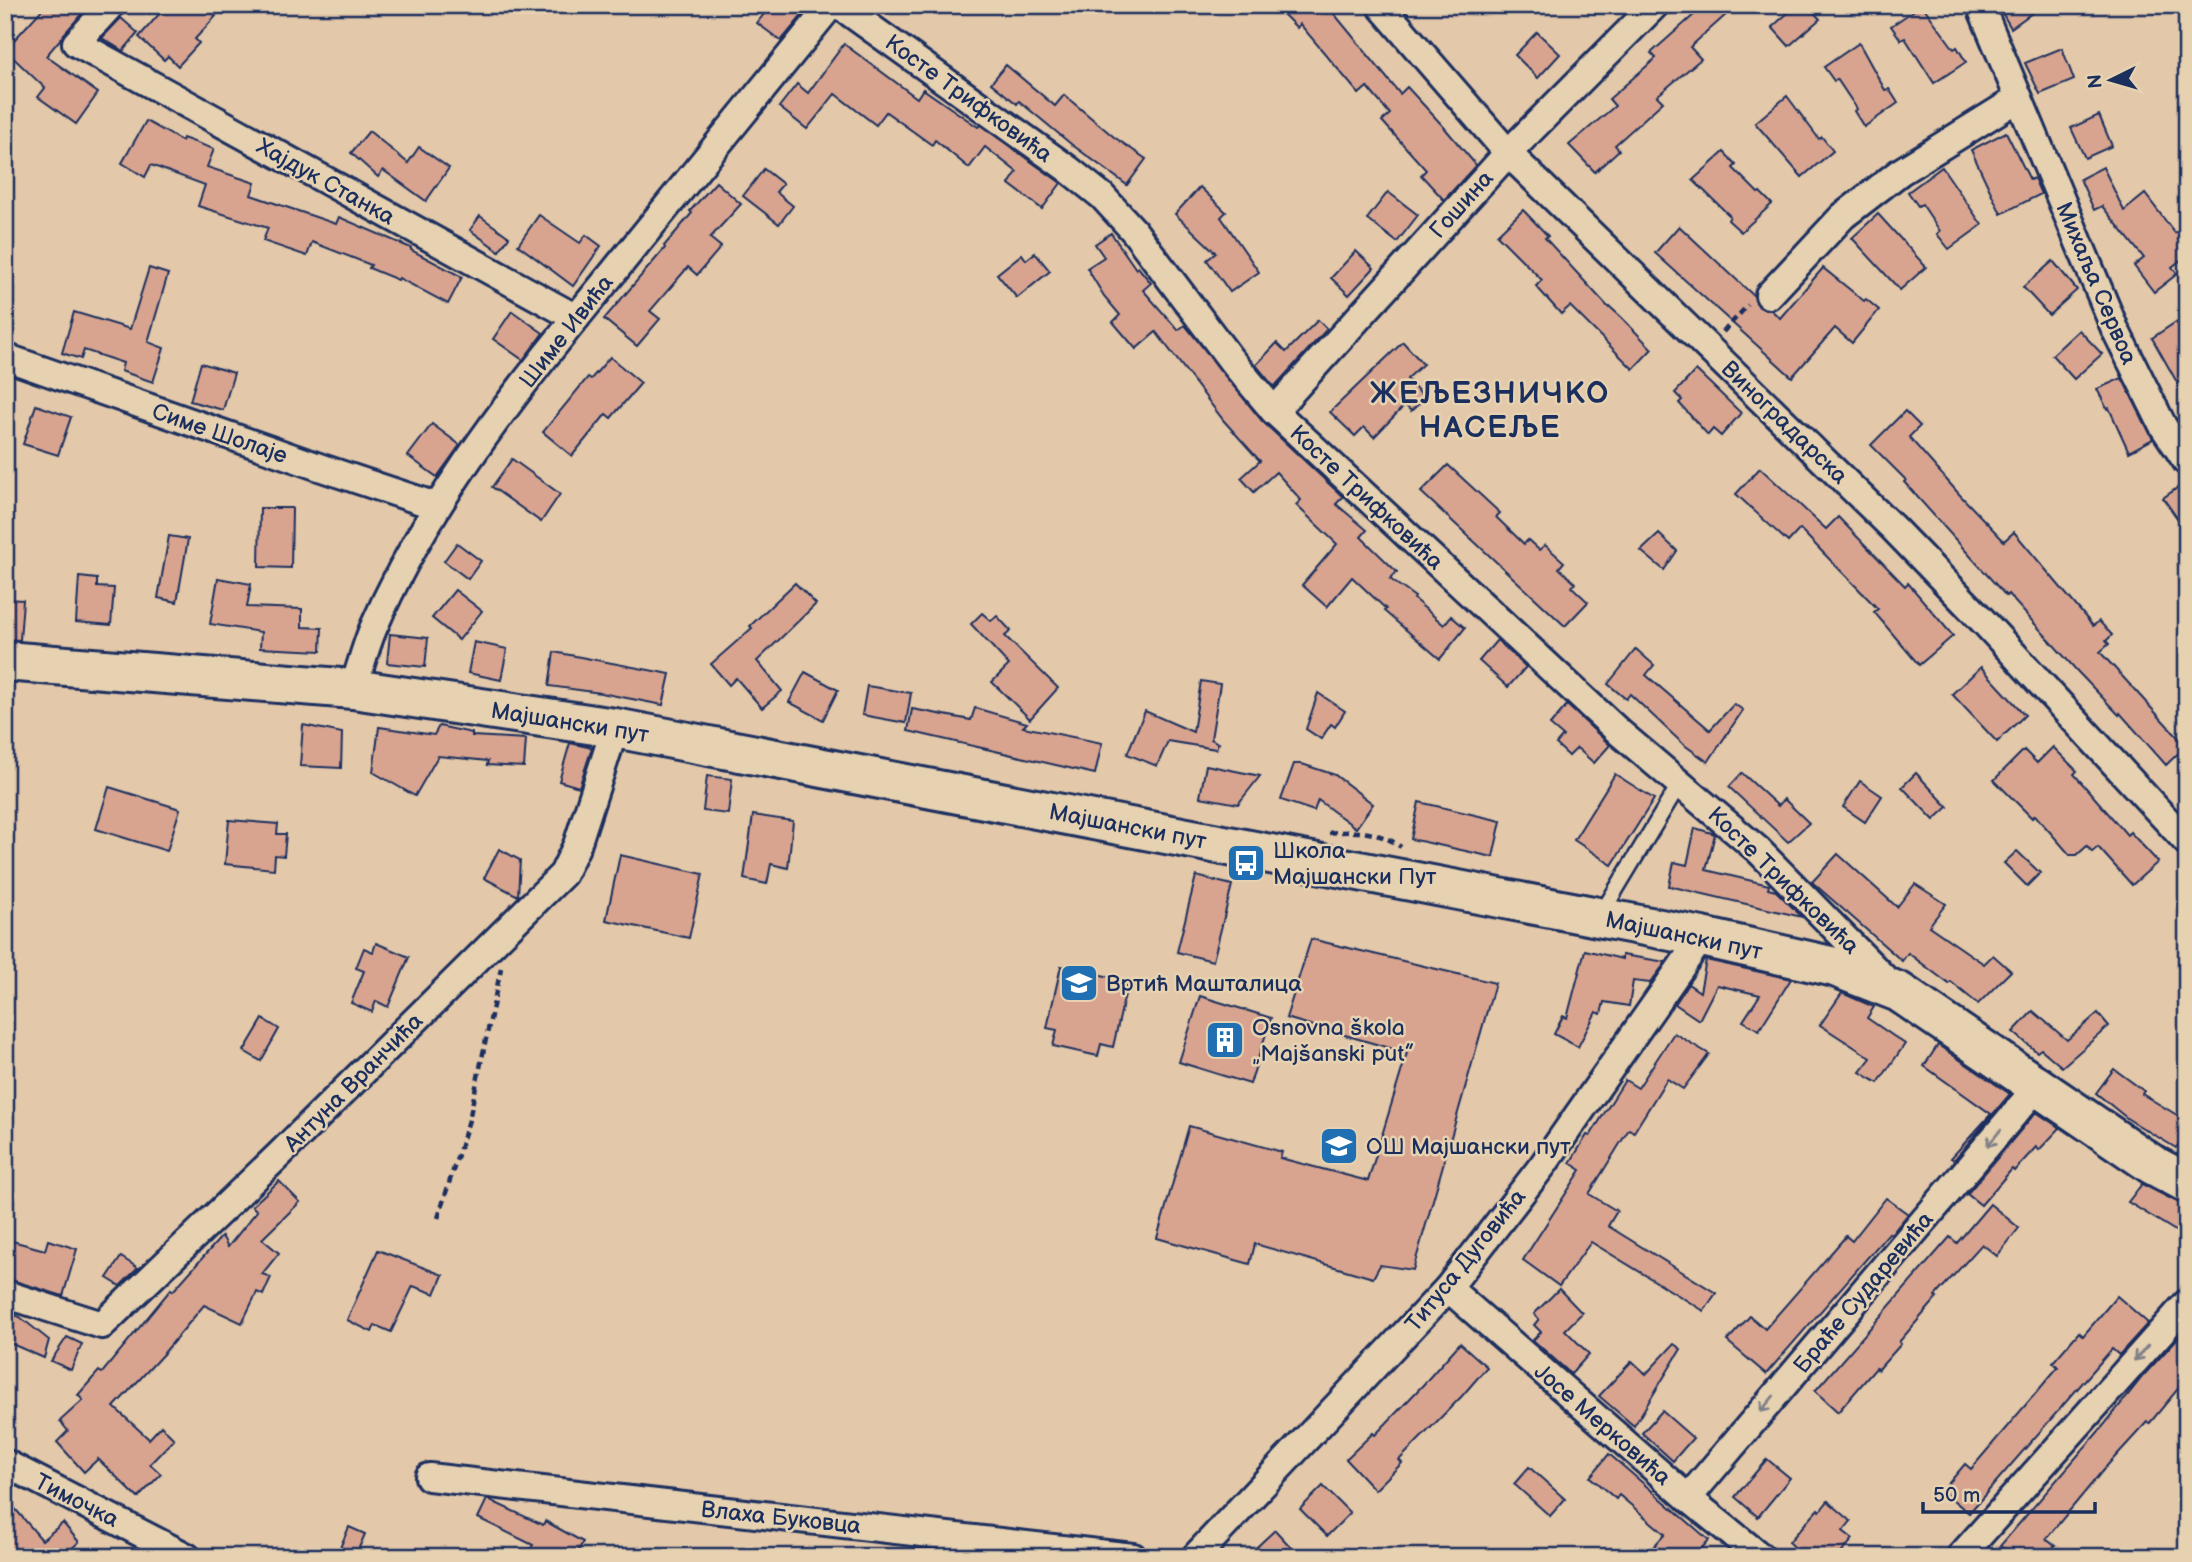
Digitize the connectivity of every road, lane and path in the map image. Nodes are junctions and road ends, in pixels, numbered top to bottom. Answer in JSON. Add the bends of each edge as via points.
{"nodes":[{"id":1,"x":111,"y":5,"type":"edge"},
{"id":2,"x":831,"y":5,"type":"edge"},
{"id":3,"x":1380,"y":5,"type":"edge"},
{"id":4,"x":1655,"y":5,"type":"edge"},
{"id":5,"x":1980,"y":5,"type":"edge"},
{"id":6,"x":854,"y":9,"type":"edge"},
{"id":7,"x":2019,"y":98,"type":"junction"},
{"id":8,"x":1508,"y":153,"type":"junction"},
{"id":9,"x":1769,"y":295,"type":"joint"},
{"id":10,"x":576,"y":318,"type":"junction"},
{"id":11,"x":1708,"y":348,"type":"junction"},
{"id":12,"x":5,"y":357,"type":"edge"},
{"id":13,"x":1274,"y":411,"type":"junction"},
{"id":14,"x":2187,"y":462,"type":"edge"},
{"id":15,"x":436,"y":506,"type":"junction"},
{"id":16,"x":5,"y":661,"type":"edge"},
{"id":17,"x":354,"y":689,"type":"junction"},
{"id":18,"x":615,"y":728,"type":"junction"},
{"id":19,"x":1680,"y":783,"type":"junction"},
{"id":20,"x":2187,"y":842,"type":"edge"},
{"id":21,"x":1599,"y":917,"type":"junction"},
{"id":22,"x":510,"y":926,"type":"junction"},
{"id":23,"x":1703,"y":937,"type":"junction"},
{"id":24,"x":1899,"y":992,"type":"junction"},
{"id":25,"x":2038,"y":1086,"type":"junction"},
{"id":26,"x":2187,"y":1183,"type":"edge"},
{"id":27,"x":438,"y":1218,"type":"dead end"},
{"id":28,"x":1448,"y":1288,"type":"junction"},
{"id":29,"x":5,"y":1294,"type":"edge"},
{"id":30,"x":2187,"y":1303,"type":"edge"},
{"id":31,"x":5,"y":1463,"type":"edge"},
{"id":32,"x":429,"y":1477,"type":"dead end"},
{"id":33,"x":1688,"y":1498,"type":"junction"},
{"id":34,"x":187,"y":1557,"type":"edge"},
{"id":35,"x":1133,"y":1557,"type":"edge"},
{"id":36,"x":1195,"y":1557,"type":"edge"},
{"id":37,"x":1761,"y":1557,"type":"edge"},
{"id":38,"x":1960,"y":1557,"type":"edge"}],
"edges":[{"from":1,"to":10,"type":"street","name":"Хајдук Станка","via":[[76,43]]},
{"from":2,"to":10,"type":"street","name":"Шиме Ивића"},
{"from":3,"to":8,"type":"street","name":"Виноградарска"},
{"from":4,"to":8,"type":"street","name":"Гошина"},
{"from":5,"to":7,"type":"street","name":"Михаља Сервоа"},
{"from":6,"to":13,"type":"street","name":"Косте Трифковића","via":[[1102,197],[1134,231]]},
{"from":7,"to":9,"type":"street","via":[[1900,172],[1852,209]]},
{"from":7,"to":14,"type":"street","name":"Михаља Сервоа","via":[[2115,329],[2163,426]]},
{"from":8,"to":11,"type":"street","name":"Виноградарска"},
{"from":8,"to":13,"type":"street","name":"Гошина"},
{"from":9,"to":11,"type":"path","via":[[1757,295]]},
{"from":10,"to":15,"type":"street","name":"Шиме Ивића","via":[[476,446]]},
{"from":11,"to":20,"type":"street","name":"Виноградарска","via":[[1893,527]]},
{"from":12,"to":15,"type":"street","name":"Симе Шолаје"},
{"from":13,"to":19,"type":"street","name":"Косте Трифковића","via":[[1620,733]]},
{"from":15,"to":17,"type":"street","name":"Шиме Ивића","via":[[372,631]]},
{"from":16,"to":17,"type":"street","name":"Мајшански пут"},
{"from":17,"to":18,"type":"street","name":"Мајшански пут"},
{"from":18,"to":21,"type":"street","name":"Мајшански пут"},
{"from":18,"to":22,"type":"street","name":"Антуна Вранчића","via":[[564,874]]},
{"from":19,"to":21,"type":"lane"},
{"from":19,"to":24,"type":"street","name":"Косте Трифковића","via":[[1758,850]]},
{"from":21,"to":23,"type":"street","name":"Мајшански пут"},
{"from":22,"to":27,"type":"path","via":[[469,1120]]},
{"from":22,"to":29,"type":"street","name":"Антуна Вранчића","via":[[102,1325]]},
{"from":23,"to":24,"type":"street","name":"Мајшански пут","via":[[1835,967]]},
{"from":23,"to":28,"type":"street","name":"Титуса Дуговића","via":[[1543,1164]]},
{"from":24,"to":25,"type":"street","name":"Мајшански пут"},
{"from":25,"to":26,"type":"street","name":"Мајшански пут"},
{"from":25,"to":33,"type":"street","name":"Браће Сударевића","one_way":true},
{"from":28,"to":33,"type":"street","name":"Јосе Мерковића"},
{"from":28,"to":36,"type":"street","name":"Титуса Дуговића"},
{"from":30,"to":38,"type":"street","one_way":true},
{"from":31,"to":34,"type":"street","name":"Тимочка"},
{"from":32,"to":35,"type":"street","name":"Влаха Буковца"},
{"from":33,"to":37,"type":"street","name":"Јосе Мерковића"}]}
